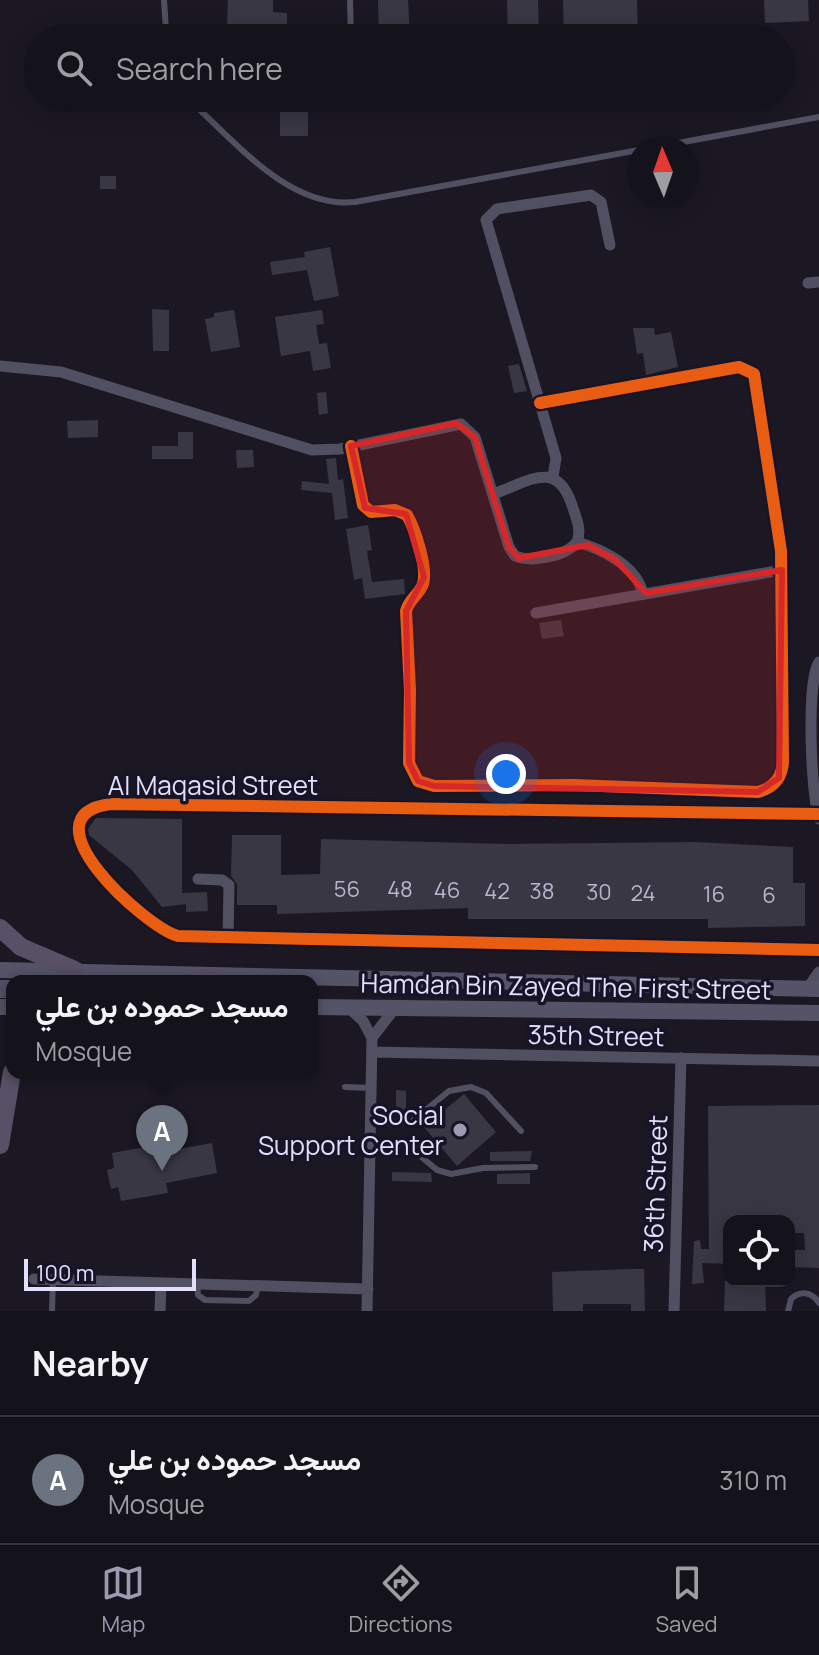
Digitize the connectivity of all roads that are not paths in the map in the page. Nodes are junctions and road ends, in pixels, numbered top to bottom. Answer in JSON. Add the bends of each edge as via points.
{"nodes":[{"id":1,"x":164,"y":0,"type":"edge"},
{"id":2,"x":350,"y":0,"type":"edge"},
{"id":3,"x":166,"y":24,"type":"edge"},
{"id":4,"x":351,"y":24,"type":"edge"},
{"id":5,"x":203,"y":112,"type":"edge"},
{"id":6,"x":819,"y":117,"type":"edge"},
{"id":7,"x":699,"y":139,"type":"edge"},
{"id":8,"x":627,"y":152,"type":"edge"},
{"id":9,"x":610,"y":245,"type":"dead end"},
{"id":10,"x":0,"y":366,"type":"edge"},
{"id":11,"x":540,"y":403,"type":"junction"},
{"id":12,"x":351,"y":446,"type":"junction"},
{"id":13,"x":553,"y":477,"type":"junction"},
{"id":14,"x":493,"y":494,"type":"junction"},
{"id":15,"x":577,"y":542,"type":"junction"},
{"id":16,"x":782,"y":570,"type":"junction"},
{"id":17,"x":643,"y":594,"type":"junction"},
{"id":18,"x":536,"y":613,"type":"dead end"},
{"id":19,"x":819,"y":662,"type":"edge"},
{"id":20,"x":816,"y":790,"type":"edge"},
{"id":21,"x":818,"y":817,"type":"edge"},
{"id":22,"x":198,"y":879,"type":"dead end"},
{"id":23,"x":0,"y":928,"type":"edge"},
{"id":24,"x":228,"y":939,"type":"junction"},
{"id":25,"x":819,"y":950,"type":"edge"},
{"id":26,"x":0,"y":970,"type":"edge"},
{"id":27,"x":75,"y":970,"type":"junction"},
{"id":28,"x":819,"y":972,"type":"edge"},
{"id":29,"x":155,"y":975,"type":"edge"},
{"id":30,"x":318,"y":980,"type":"edge"},
{"id":31,"x":813,"y":989,"type":"edge"},
{"id":32,"x":318,"y":1007,"type":"edge"},
{"id":33,"x":349,"y":1008,"type":"junction"},
{"id":34,"x":395,"y":1008,"type":"junction"},
{"id":35,"x":819,"y":1013,"type":"edge"},
{"id":36,"x":372,"y":1038,"type":"junction"},
{"id":37,"x":372,"y":1052,"type":"junction"},
{"id":38,"x":681,"y":1058,"type":"junction"},
{"id":39,"x":819,"y":1061,"type":"edge"},
{"id":40,"x":11,"y":1079,"type":"edge"},
{"id":41,"x":345,"y":1087,"type":"dead end"},
{"id":42,"x":372,"y":1088,"type":"junction"},
{"id":43,"x":371,"y":1124,"type":"junction"},
{"id":44,"x":521,"y":1131,"type":"dead end"},
{"id":45,"x":371,"y":1142,"type":"junction"},
{"id":46,"x":0,"y":1145,"type":"edge"},
{"id":47,"x":535,"y":1167,"type":"dead end"},
{"id":48,"x":34,"y":1279,"type":"dead end"},
{"id":49,"x":53,"y":1279,"type":"junction"},
{"id":50,"x":161,"y":1283,"type":"junction"},
{"id":51,"x":368,"y":1289,"type":"junction"},
{"id":52,"x":819,"y":1303,"type":"edge"},
{"id":53,"x":52,"y":1311,"type":"edge"},
{"id":54,"x":160,"y":1311,"type":"edge"},
{"id":55,"x":367,"y":1311,"type":"edge"},
{"id":56,"x":674,"y":1311,"type":"edge"},
{"id":57,"x":788,"y":1311,"type":"edge"}],
"edges":[{"from":1,"to":3,"type":"lane"},
{"from":2,"to":4,"type":"lane"},
{"from":5,"to":8,"type":"lane","via":[[285,184],[328,203]]},
{"from":6,"to":7,"type":"lane"},
{"from":9,"to":11,"type":"street","via":[[601,202],[591,195],[497,209],[488,215],[486,224]]},
{"from":10,"to":12,"type":"street","via":[[61,372],[302,448]]},
{"from":11,"to":13,"type":"street","via":[[556,458]]},
{"from":11,"to":16,"type":"street","via":[[749,369],[755,377]]},
{"from":12,"to":14,"type":"street","via":[[461,424],[475,437]]},
{"from":12,"to":16,"type":"street","via":[[365,508],[407,515],[423,572],[421,588],[406,611],[409,763],[414,777],[428,786],[758,792],[770,787],[783,762]]},
{"from":13,"to":14,"type":"street"},
{"from":13,"to":15,"type":"street","via":[[566,487],[580,529]]},
{"from":14,"to":15,"type":"street","via":[[515,556],[534,559],[567,551]]},
{"from":15,"to":17,"type":"street","via":[[616,560],[637,580]]},
{"from":16,"to":17,"type":"street"},
{"from":17,"to":18,"type":"street"},
{"from":19,"to":20,"type":"street","via":[[812,681]]},
{"from":20,"to":21,"type":"street"},
{"from":21,"to":24,"type":"street","name":"Al Maqasid Street","via":[[111,804],[83,816],[78,836],[86,856],[158,928],[178,936]]},
{"from":22,"to":24,"type":"street","via":[[229,885]]},
{"from":23,"to":27,"type":"main road","via":[[21,947]]},
{"from":24,"to":25,"type":"street","name":"Al Maqasid Street"},
{"from":26,"to":27,"type":"main road","name":"Hamdan Bin Zayed The First Street"},
{"from":27,"to":29,"type":"main road","name":"Hamdan Bin Zayed The First Street"},
{"from":28,"to":31,"type":"street"},
{"from":30,"to":31,"type":"main road","name":"Hamdan Bin Zayed The First Street"},
{"from":32,"to":33,"type":"main road","name":"Hamdan Bin Zayed The First Street"},
{"from":33,"to":34,"type":"main road","name":"Hamdan Bin Zayed The First Street"},
{"from":33,"to":36,"type":"street"},
{"from":34,"to":35,"type":"main road","name":"Hamdan Bin Zayed The First Street"},
{"from":34,"to":36,"type":"street"},
{"from":36,"to":37,"type":"street"},
{"from":37,"to":38,"type":"street","name":"35th Street"},
{"from":37,"to":42,"type":"street"},
{"from":38,"to":39,"type":"street","name":"35th Street"},
{"from":38,"to":56,"type":"street","name":"36th Street"},
{"from":40,"to":46,"type":"main road"},
{"from":41,"to":42,"type":"lane"},
{"from":42,"to":43,"type":"street"},
{"from":43,"to":44,"type":"lane","via":[[406,1123],[449,1091],[471,1087],[486,1093]]},
{"from":43,"to":45,"type":"street"},
{"from":45,"to":47,"type":"lane","via":[[405,1143],[437,1170],[451,1174]]},
{"from":45,"to":51,"type":"street"},
{"from":48,"to":49,"type":"street"},
{"from":49,"to":50,"type":"street"},
{"from":49,"to":53,"type":"lane"},
{"from":50,"to":51,"type":"street"},
{"from":50,"to":54,"type":"street"},
{"from":51,"to":55,"type":"street"},
{"from":52,"to":57,"type":"lane","via":[[800,1293],[791,1299]]}]}
